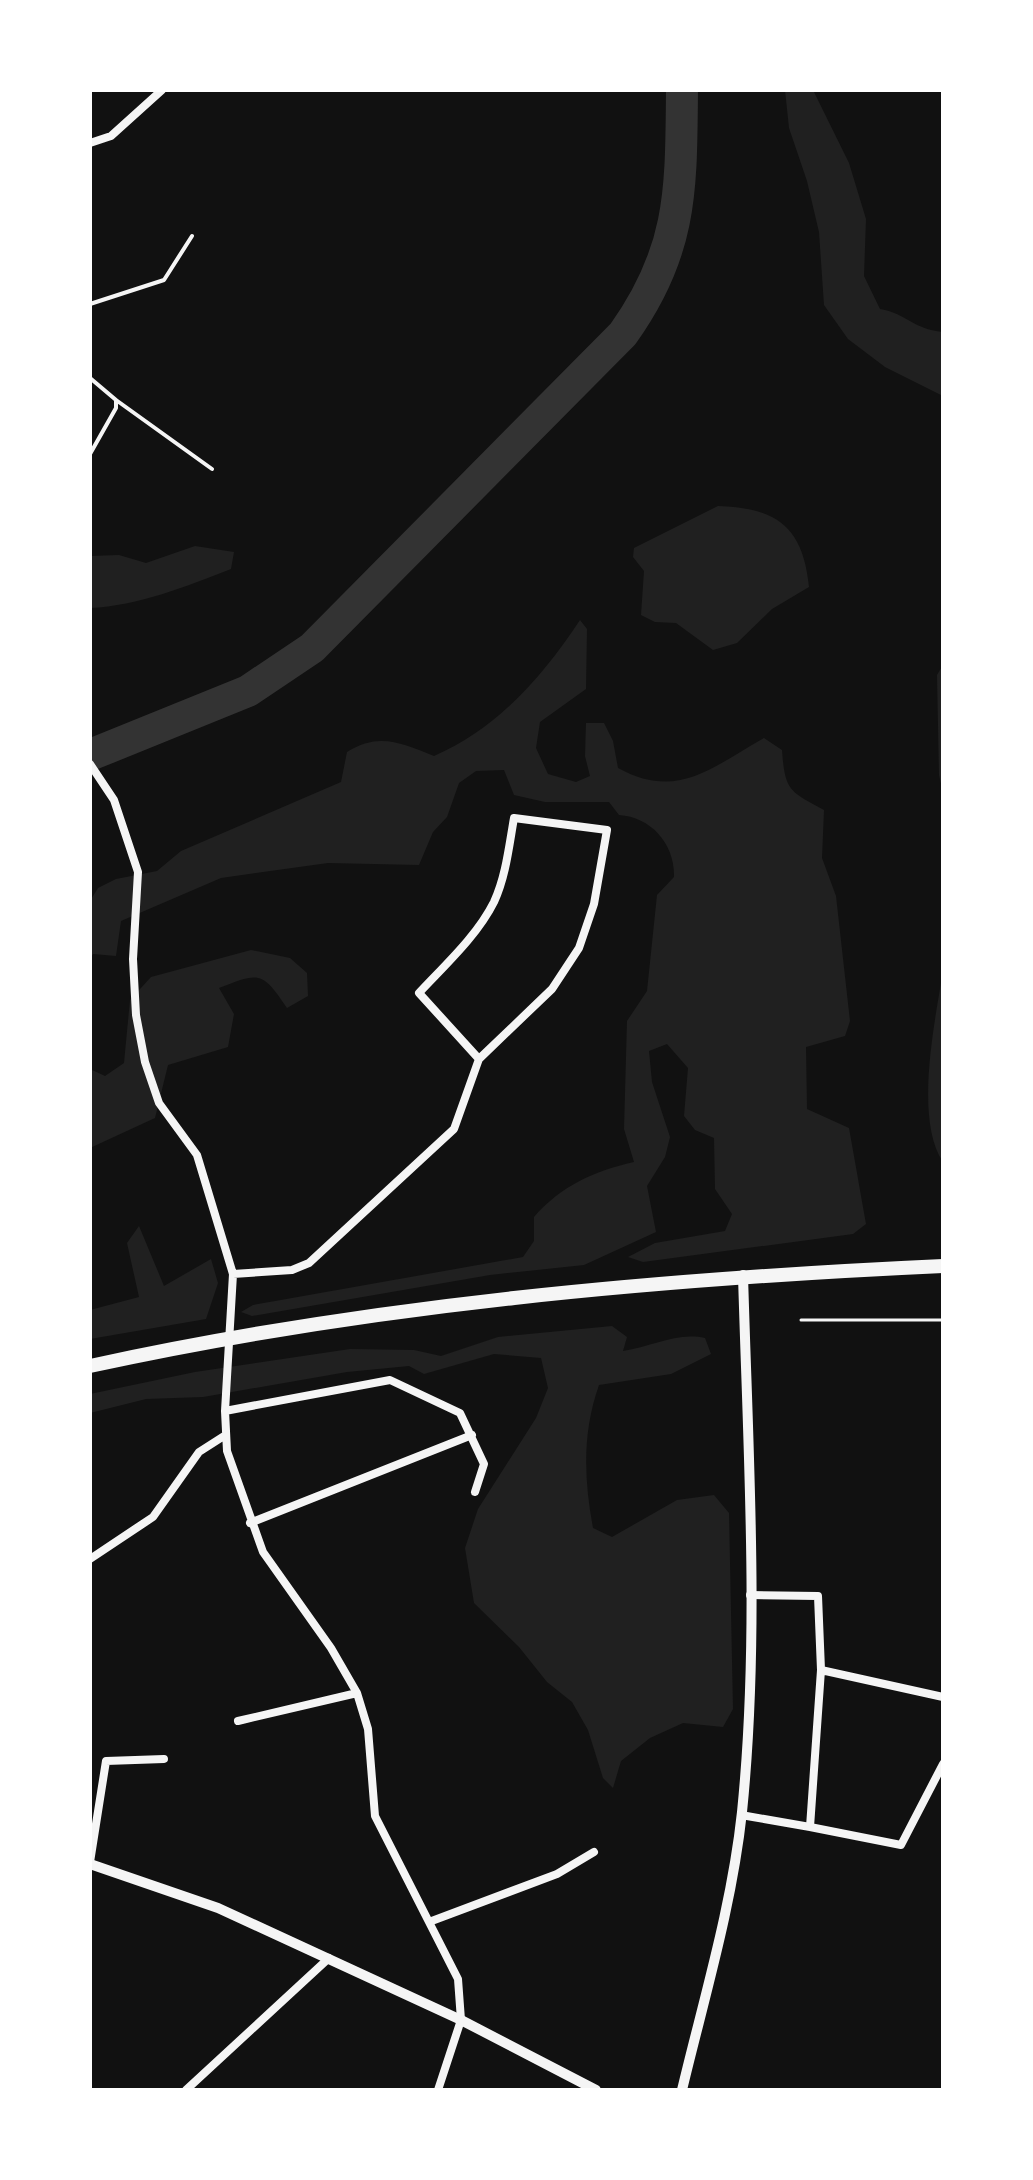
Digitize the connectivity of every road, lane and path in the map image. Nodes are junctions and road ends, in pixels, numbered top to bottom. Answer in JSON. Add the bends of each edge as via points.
{"nodes":[{"id":1,"x":162,"y":90,"type":"edge"},
{"id":2,"x":90,"y":143,"type":"edge"},
{"id":3,"x":192,"y":236,"type":"dead end"},
{"id":4,"x":90,"y":304,"type":"edge"},
{"id":5,"x":90,"y":378,"type":"edge"},
{"id":6,"x":116,"y":400,"type":"junction"},
{"id":7,"x":90,"y":454,"type":"edge"},
{"id":8,"x":212,"y":469,"type":"dead end"},
{"id":9,"x":91,"y":767,"type":"edge"},
{"id":10,"x":479,"y":1059,"type":"junction"},
{"id":11,"x":943,"y":1266,"type":"edge"},
{"id":12,"x":233,"y":1274,"type":"junction"},
{"id":13,"x":743,"y":1275,"type":"junction"},
{"id":14,"x":801,"y":1320,"type":"dead end"},
{"id":15,"x":943,"y":1320,"type":"edge"},
{"id":16,"x":90,"y":1366,"type":"edge"},
{"id":17,"x":225,"y":1407,"type":"junction"},
{"id":18,"x":472,"y":1435,"type":"junction"},
{"id":19,"x":224,"y":1436,"type":"junction"},
{"id":20,"x":475,"y":1492,"type":"dead end"},
{"id":21,"x":250,"y":1523,"type":"junction"},
{"id":22,"x":90,"y":1559,"type":"edge"},
{"id":23,"x":750,"y":1595,"type":"junction"},
{"id":24,"x":821,"y":1670,"type":"junction"},
{"id":25,"x":357,"y":1693,"type":"junction"},
{"id":26,"x":943,"y":1697,"type":"edge"},
{"id":27,"x":238,"y":1721,"type":"dead end"},
{"id":28,"x":164,"y":1759,"type":"dead end"},
{"id":29,"x":943,"y":1764,"type":"edge"},
{"id":30,"x":741,"y":1815,"type":"junction"},
{"id":31,"x":810,"y":1827,"type":"junction"},
{"id":32,"x":594,"y":1852,"type":"dead end"},
{"id":33,"x":90,"y":1863,"type":"edge"},
{"id":34,"x":429,"y":1922,"type":"junction"},
{"id":35,"x":329,"y":1958,"type":"junction"},
{"id":36,"x":461,"y":2020,"type":"junction"},
{"id":37,"x":186,"y":2090,"type":"edge"},
{"id":38,"x":438,"y":2090,"type":"edge"},
{"id":39,"x":596,"y":2090,"type":"edge"},
{"id":40,"x":682,"y":2090,"type":"edge"}],
"edges":[{"from":1,"to":2,"type":"street","via":[[111,136]]},
{"from":3,"to":4,"type":"lane","via":[[164,280]]},
{"from":5,"to":6,"type":"lane"},
{"from":6,"to":7,"type":"lane"},
{"from":6,"to":8,"type":"lane"},
{"from":9,"to":12,"type":"street","via":[[114,800],[138,872],[133,959],[145,1062],[159,1103],[197,1155]]},
{"from":10,"to":10,"type":"street","via":[[552,989],[579,948],[594,904],[607,830],[514,818],[493,903],[419,993]]},
{"from":10,"to":12,"type":"street","via":[[454,1129],[309,1263],[292,1270]]},
{"from":11,"to":13,"type":"main road"},
{"from":12,"to":17,"type":"street"},
{"from":13,"to":16,"type":"main road","via":[[381,1315]]},
{"from":13,"to":23,"type":"street"},
{"from":14,"to":15,"type":"path"},
{"from":17,"to":18,"type":"street","via":[[390,1380],[460,1413]]},
{"from":17,"to":19,"type":"street"},
{"from":18,"to":20,"type":"street","via":[[484,1464]]},
{"from":18,"to":21,"type":"street"},
{"from":19,"to":21,"type":"street"},
{"from":19,"to":22,"type":"street","via":[[199,1452],[153,1517]]},
{"from":21,"to":25,"type":"street","via":[[280,1581],[331,1648]]},
{"from":23,"to":24,"type":"street","via":[[818,1596]]},
{"from":23,"to":30,"type":"street"},
{"from":24,"to":26,"type":"street"},
{"from":24,"to":31,"type":"street"},
{"from":25,"to":27,"type":"street"},
{"from":25,"to":34,"type":"street","via":[[368,1729],[375,1816]]},
{"from":28,"to":33,"type":"street","via":[[106,1761]]},
{"from":29,"to":31,"type":"street","via":[[901,1845]]},
{"from":30,"to":31,"type":"street"},
{"from":30,"to":40,"type":"street","via":[[725,1913]]},
{"from":32,"to":34,"type":"street","via":[[557,1874]]},
{"from":33,"to":35,"type":"street","via":[[206,1904]]},
{"from":34,"to":36,"type":"street","via":[[458,1979]]},
{"from":35,"to":36,"type":"street"},
{"from":35,"to":37,"type":"street"},
{"from":36,"to":38,"type":"street"},
{"from":36,"to":39,"type":"street"}]}
